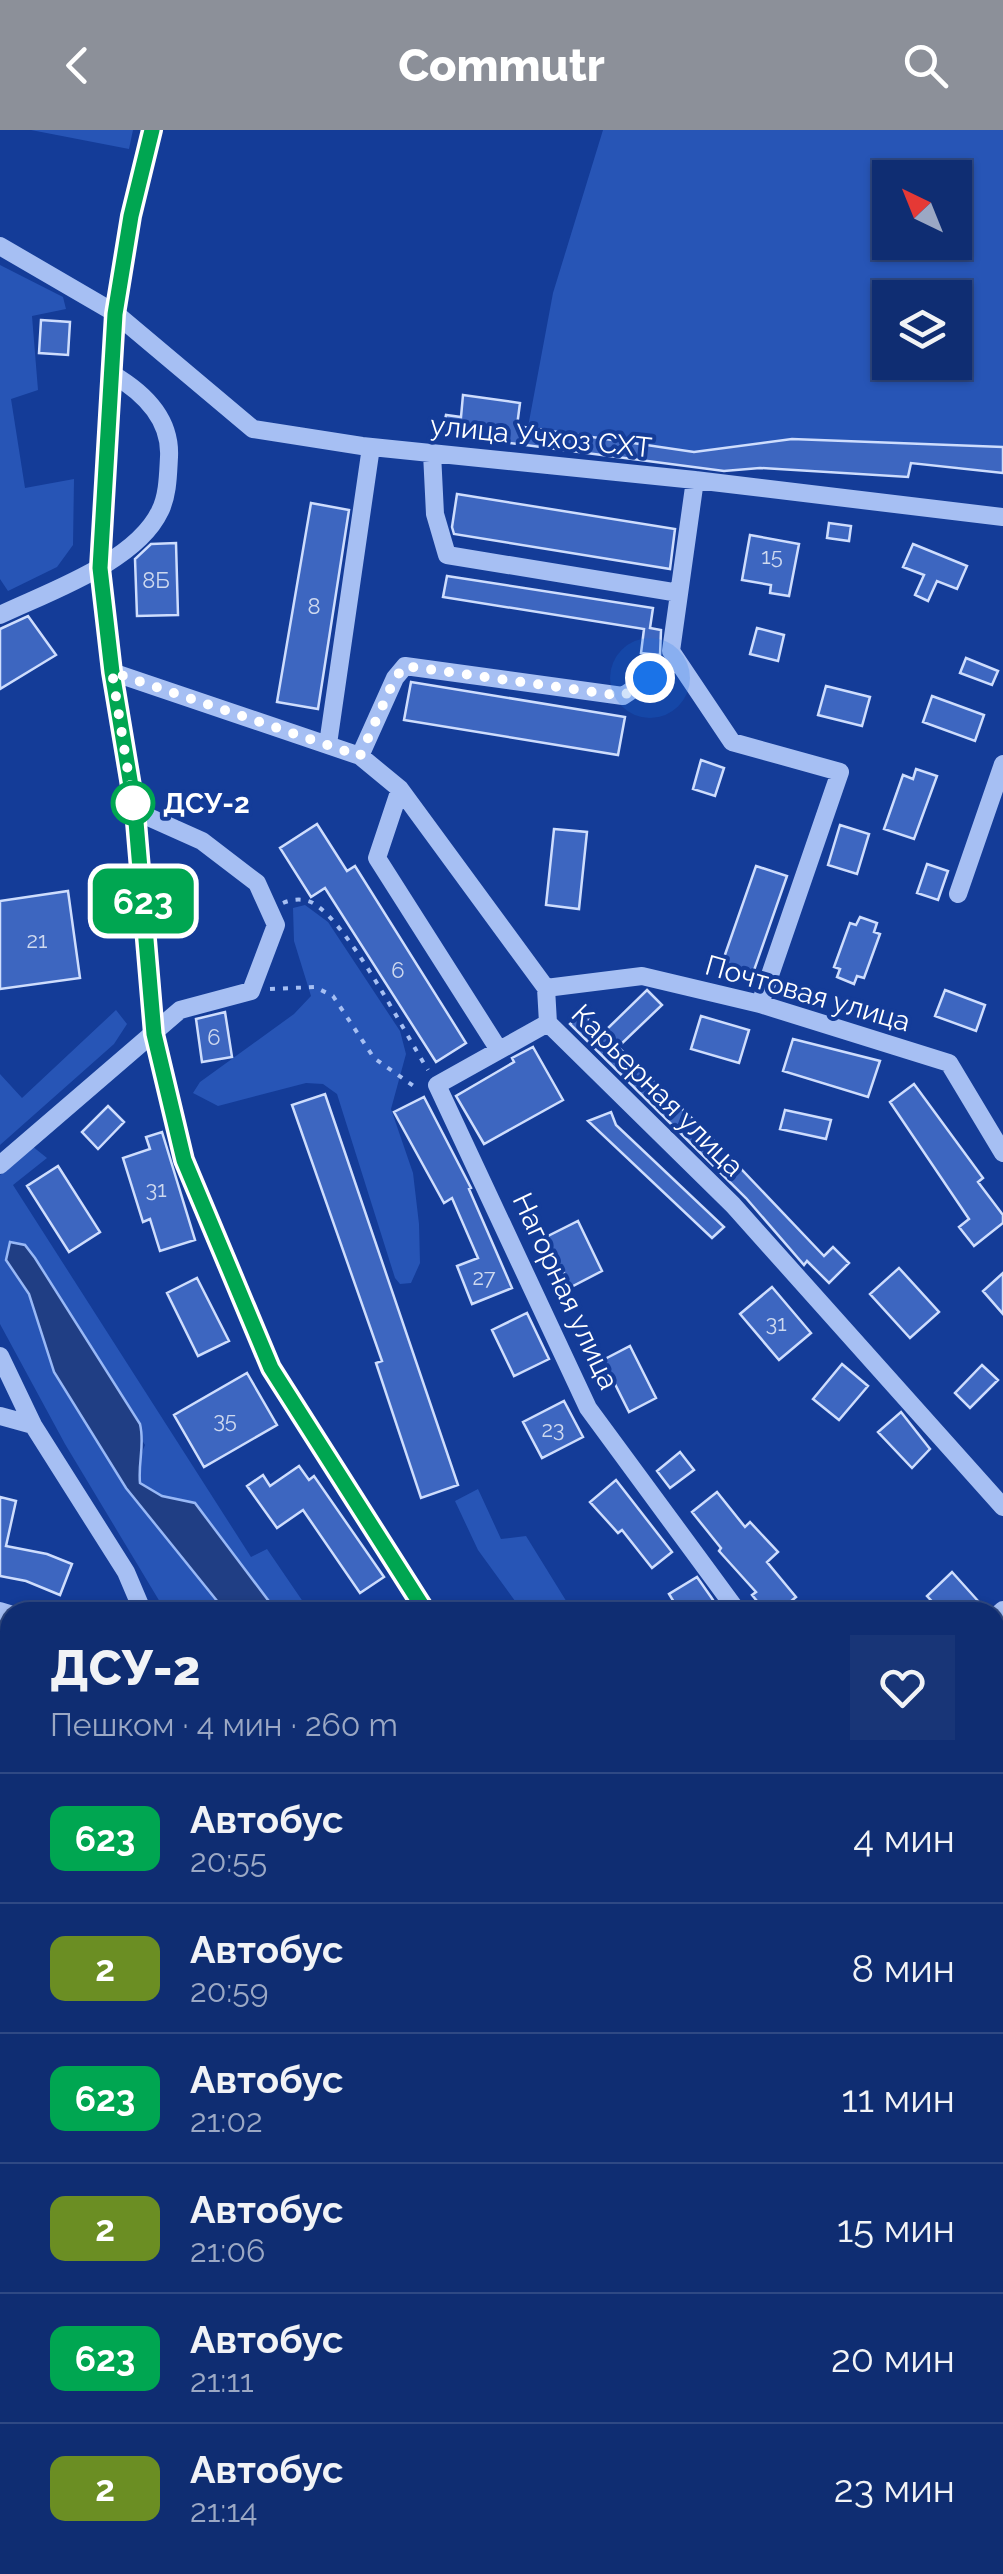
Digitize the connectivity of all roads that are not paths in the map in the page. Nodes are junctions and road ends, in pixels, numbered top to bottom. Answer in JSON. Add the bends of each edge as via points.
{"nodes":[{"id":1,"x":152,"y":130,"type":"edge"},
{"id":2,"x":0,"y":246,"type":"edge"},
{"id":3,"x":115,"y":314,"type":"junction"},
{"id":4,"x":112,"y":374,"type":"junction"},
{"id":5,"x":372,"y":446,"type":"junction"},
{"id":6,"x":432,"y":453,"type":"junction"},
{"id":7,"x":696,"y":480,"type":"junction"},
{"id":8,"x":1003,"y":516,"type":"edge"},
{"id":9,"x":100,"y":568,"type":"junction"},
{"id":10,"x":679,"y":593,"type":"junction"},
{"id":11,"x":0,"y":615,"type":"edge"},
{"id":12,"x":677,"y":660,"type":"junction"},
{"id":13,"x":112,"y":672,"type":"junction"},
{"id":14,"x":328,"y":744,"type":"junction"},
{"id":15,"x":360,"y":756,"type":"junction"},
{"id":16,"x":1003,"y":764,"type":"edge"},
{"id":17,"x":400,"y":790,"type":"junction"},
{"id":18,"x":135,"y":810,"type":"junction"},
{"id":19,"x":958,"y":894,"type":"dead end"},
{"id":20,"x":546,"y":988,"type":"junction"},
{"id":21,"x":760,"y":1004,"type":"junction"},
{"id":22,"x":548,"y":1023,"type":"junction"},
{"id":23,"x":154,"y":1034,"type":"junction"},
{"id":24,"x":499,"y":1050,"type":"junction"},
{"id":25,"x":1003,"y":1154,"type":"edge"},
{"id":26,"x":0,"y":1165,"type":"edge"},
{"id":27,"x":0,"y":1356,"type":"edge"},
{"id":28,"x":0,"y":1416,"type":"edge"},
{"id":29,"x":33,"y":1425,"type":"junction"},
{"id":30,"x":1003,"y":1507,"type":"edge"},
{"id":31,"x":140,"y":1602,"type":"edge"},
{"id":32,"x":420,"y":1602,"type":"edge"},
{"id":33,"x":731,"y":1602,"type":"edge"}],
"edges":[{"from":1,"to":3,"type":"street"},
{"from":2,"to":3,"type":"street","name":"улица Учхоз СХТ"},
{"from":3,"to":4,"type":"street"},
{"from":3,"to":5,"type":"street","name":"улица Учхоз СХТ","via":[[253,429]]},
{"from":4,"to":9,"type":"street"},
{"from":4,"to":9,"type":"street","via":[[141,391],[170,438],[168,480],[161,510],[144,534]]},
{"from":5,"to":6,"type":"street","name":"улица Учхоз СХТ"},
{"from":5,"to":14,"type":"street"},
{"from":6,"to":7,"type":"street","name":"улица Учхоз СХТ"},
{"from":6,"to":10,"type":"street","via":[[436,514],[447,554]]},
{"from":7,"to":8,"type":"street","name":"улица Учхоз СХТ"},
{"from":7,"to":10,"type":"street"},
{"from":9,"to":11,"type":"street"},
{"from":9,"to":13,"type":"street"},
{"from":10,"to":12,"type":"street","via":[[671,651]]},
{"from":12,"to":15,"type":"street","via":[[623,696],[405,666]]},
{"from":12,"to":21,"type":"street","via":[[732,742],[840,772]]},
{"from":13,"to":14,"type":"street","name":"Карьерная улица"},
{"from":13,"to":18,"type":"street"},
{"from":14,"to":15,"type":"street","name":"Карьерная улица"},
{"from":15,"to":17,"type":"street","name":"Карьерная улица"},
{"from":16,"to":19,"type":"street"},
{"from":17,"to":20,"type":"street","name":"Карьерная улица"},
{"from":17,"to":24,"type":"street","via":[[376,858]]},
{"from":18,"to":23,"type":"street"},
{"from":18,"to":23,"type":"street","via":[[202,841],[257,884],[276,924],[251,991],[180,1010]]},
{"from":20,"to":21,"type":"street","name":"Почтовая улица","via":[[642,976]]},
{"from":20,"to":22,"type":"street","name":"Карьерная улица"},
{"from":21,"to":25,"type":"street","name":"Почтовая улица","via":[[949,1063]]},
{"from":22,"to":24,"type":"street"},
{"from":22,"to":30,"type":"street","name":"Карьерная улица","via":[[734,1204]]},
{"from":23,"to":26,"type":"street"},
{"from":23,"to":32,"type":"street","via":[[184,1160],[271,1368]]},
{"from":24,"to":33,"type":"street","name":"Нагорная улица","via":[[437,1084],[588,1408]]},
{"from":27,"to":29,"type":"street"},
{"from":28,"to":29,"type":"street"},
{"from":29,"to":31,"type":"street"}]}
